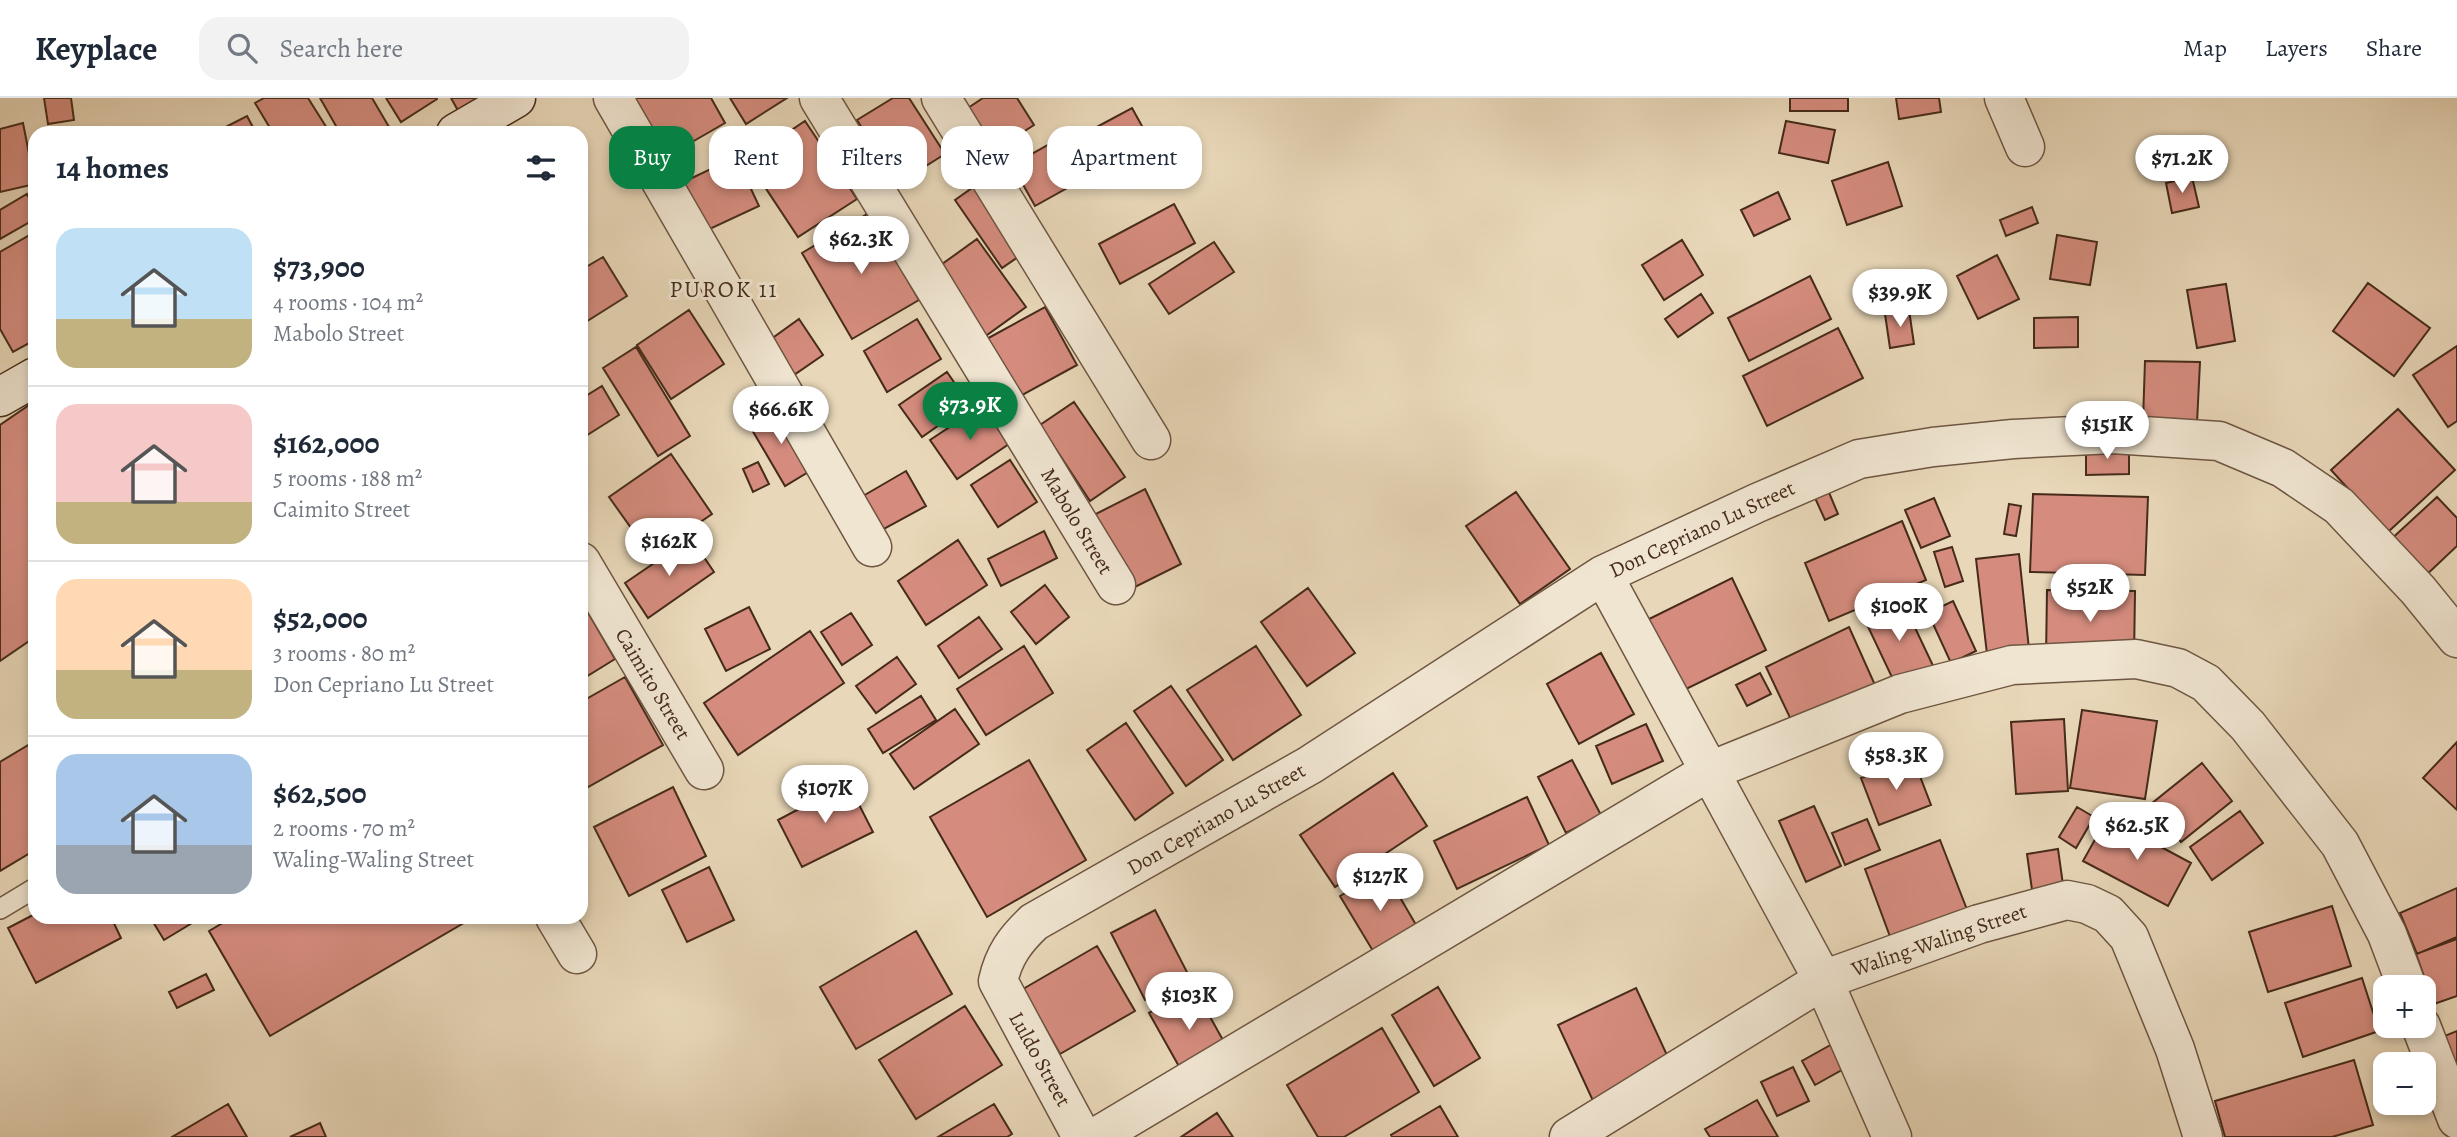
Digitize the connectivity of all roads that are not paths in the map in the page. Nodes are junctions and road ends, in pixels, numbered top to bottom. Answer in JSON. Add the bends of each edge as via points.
{"nodes":[{"id":1,"x":516,"y":98,"type":"edge"},
{"id":2,"x":613,"y":98,"type":"edge"},
{"id":3,"x":819,"y":98,"type":"edge"},
{"id":4,"x":941,"y":98,"type":"edge"},
{"id":5,"x":2004,"y":98,"type":"edge"},
{"id":6,"x":468,"y":126,"type":"edge"},
{"id":7,"x":2025,"y":146,"type":"dead end"},
{"id":8,"x":28,"y":381,"type":"edge"},
{"id":9,"x":0,"y":397,"type":"edge"},
{"id":10,"x":1150,"y":440,"type":"dead end"},
{"id":11,"x":872,"y":547,"type":"dead end"},
{"id":12,"x":588,"y":574,"type":"edge"},
{"id":13,"x":1603,"y":575,"type":"junction"},
{"id":14,"x":1116,"y":584,"type":"dead end"},
{"id":15,"x":2457,"y":638,"type":"edge"},
{"id":16,"x":704,"y":770,"type":"dead end"},
{"id":17,"x":1710,"y":771,"type":"junction"},
{"id":18,"x":28,"y":892,"type":"edge"},
{"id":19,"x":0,"y":909,"type":"edge"},
{"id":20,"x":559,"y":924,"type":"edge"},
{"id":21,"x":577,"y":954,"type":"dead end"},
{"id":22,"x":2402,"y":975,"type":"edge"},
{"id":23,"x":1823,"y":980,"type":"junction"},
{"id":24,"x":998,"y":981,"type":"joint"},
{"id":25,"x":2426,"y":1038,"type":"edge"},
{"id":26,"x":2457,"y":1119,"type":"edge"},
{"id":27,"x":1082,"y":1137,"type":"edge"},
{"id":28,"x":1096,"y":1137,"type":"edge"},
{"id":29,"x":1569,"y":1137,"type":"edge"},
{"id":30,"x":1892,"y":1137,"type":"edge"},
{"id":31,"x":2203,"y":1137,"type":"edge"}],
"edges":[{"from":1,"to":6,"type":"street"},
{"from":2,"to":11,"type":"street"},
{"from":3,"to":14,"type":"street","name":"Mabolo Street"},
{"from":4,"to":10,"type":"street"},
{"from":5,"to":7,"type":"street"},
{"from":8,"to":9,"type":"street"},
{"from":12,"to":16,"type":"street","name":"Caimito Street"},
{"from":13,"to":15,"type":"street","name":"Don Cepriano Lu Street","via":[[1859,459],[2013,439],[2113,434],[2206,440],[2283,468],[2339,506]]},
{"from":13,"to":17,"type":"street"},
{"from":13,"to":24,"type":"street","name":"Don Cepriano Lu Street","via":[[1310,765],[1034,922],[1012,944]]},
{"from":17,"to":22,"type":"street","via":[[1900,694],[2012,665],[2136,659],[2178,668],[2206,683],[2248,726],[2340,844]]},
{"from":17,"to":23,"type":"street"},
{"from":17,"to":28,"type":"street"},
{"from":18,"to":19,"type":"lane"},
{"from":20,"to":21,"type":"street"},
{"from":23,"to":29,"type":"street","name":"Waling-Waling Street"},
{"from":23,"to":30,"type":"street"},
{"from":23,"to":31,"type":"street","name":"Waling-Waling Street","via":[[1979,923],[2067,900],[2087,904],[2108,914],[2129,937],[2175,1049]]},
{"from":24,"to":27,"type":"street","name":"Luldo Street"},
{"from":25,"to":26,"type":"street"}]}
